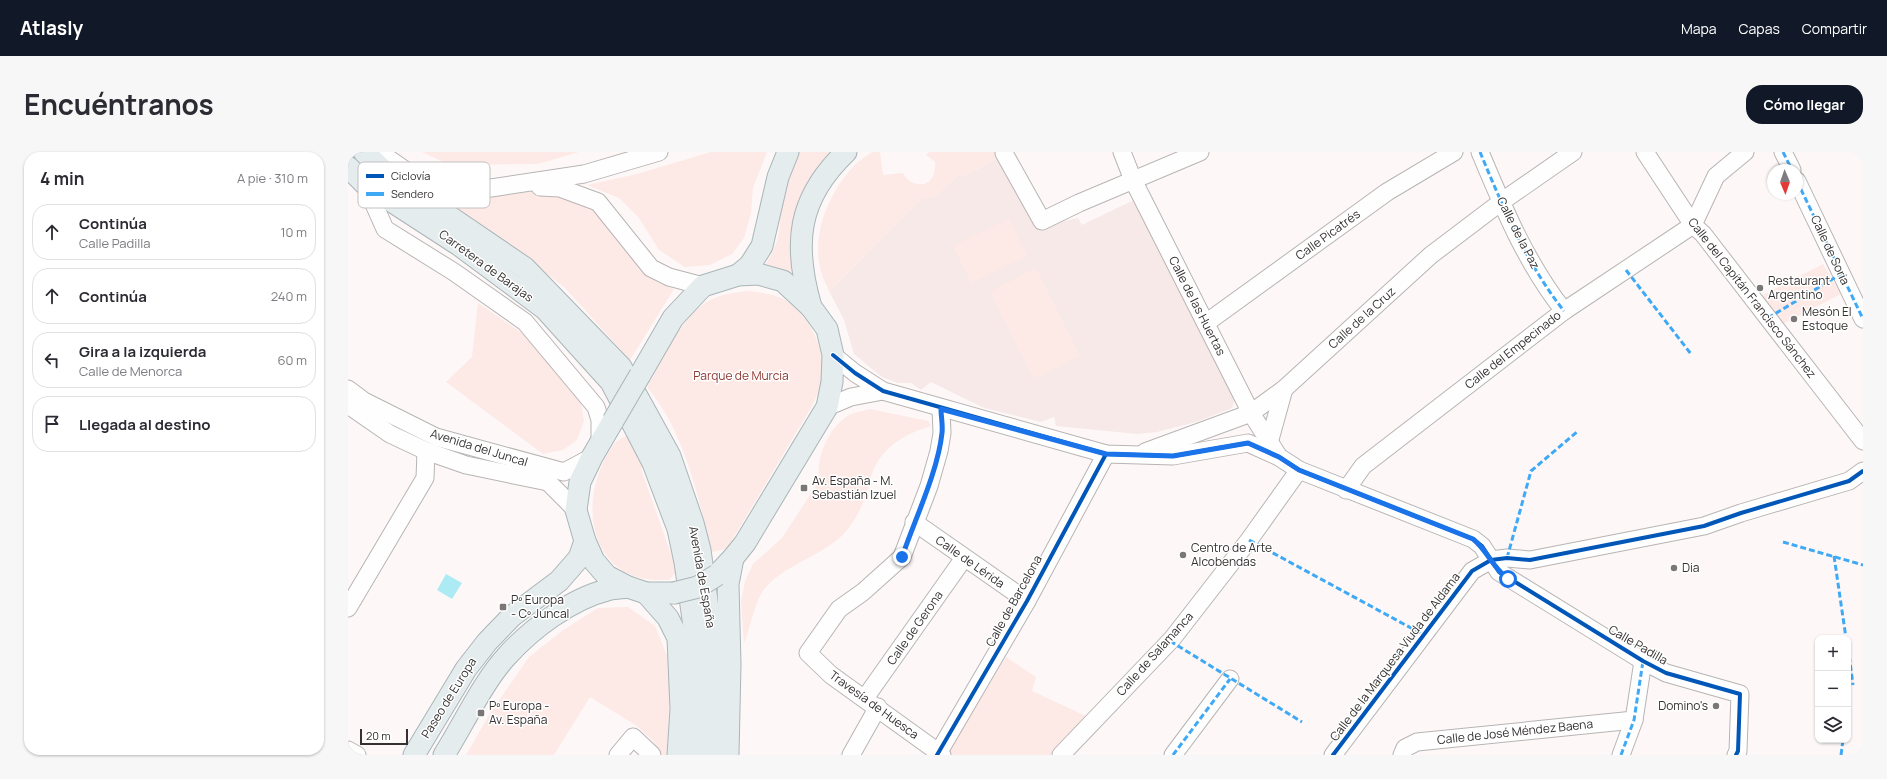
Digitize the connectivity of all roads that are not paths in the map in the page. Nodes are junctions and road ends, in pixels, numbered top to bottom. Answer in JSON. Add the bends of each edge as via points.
{"nodes":[{"id":1,"x":364,"y":152,"type":"edge"},
{"id":2,"x":379,"y":152,"type":"edge"},
{"id":3,"x":659,"y":152,"type":"edge"},
{"id":4,"x":788,"y":152,"type":"edge"},
{"id":5,"x":846,"y":152,"type":"edge"},
{"id":6,"x":1122,"y":152,"type":"edge"},
{"id":7,"x":1454,"y":152,"type":"edge"},
{"id":8,"x":1480,"y":152,"type":"edge"},
{"id":9,"x":1573,"y":152,"type":"edge"},
{"id":10,"x":1645,"y":152,"type":"edge"},
{"id":11,"x":1745,"y":152,"type":"edge"},
{"id":12,"x":1783,"y":152,"type":"edge"},
{"id":13,"x":1004,"y":153,"type":"dead end"},
{"id":14,"x":1192,"y":154,"type":"edge"},
{"id":15,"x":374,"y":162,"type":"edge"},
{"id":16,"x":394,"y":162,"type":"edge"},
{"id":17,"x":1789,"y":164,"type":"edge"},
{"id":18,"x":348,"y":167,"type":"edge"},
{"id":19,"x":358,"y":177,"type":"edge"},
{"id":20,"x":1133,"y":180,"type":"junction"},
{"id":21,"x":508,"y":186,"type":"junction"},
{"id":22,"x":490,"y":188,"type":"edge"},
{"id":23,"x":1803,"y":194,"type":"edge"},
{"id":24,"x":1501,"y":202,"type":"junction"},
{"id":25,"x":376,"y":208,"type":"edge"},
{"id":26,"x":401,"y":208,"type":"edge"},
{"id":27,"x":437,"y":208,"type":"edge"},
{"id":28,"x":1693,"y":225,"type":"junction"},
{"id":29,"x":738,"y":275,"type":"junction"},
{"id":30,"x":702,"y":286,"type":"junction"},
{"id":31,"x":811,"y":307,"type":"junction"},
{"id":32,"x":1564,"y":311,"type":"junction"},
{"id":33,"x":1863,"y":319,"type":"edge"},
{"id":34,"x":1206,"y":323,"type":"junction"},
{"id":35,"x":833,"y":355,"type":"junction"},
{"id":36,"x":616,"y":374,"type":"junction"},
{"id":37,"x":348,"y":389,"type":"edge"},
{"id":38,"x":1284,"y":389,"type":"junction"},
{"id":39,"x":883,"y":391,"type":"junction"},
{"id":40,"x":348,"y":405,"type":"edge"},
{"id":41,"x":826,"y":407,"type":"junction"},
{"id":42,"x":941,"y":409,"type":"junction"},
{"id":43,"x":1251,"y":413,"type":"junction"},
{"id":44,"x":1863,"y":442,"type":"edge"},
{"id":45,"x":1269,"y":443,"type":"junction"},
{"id":46,"x":596,"y":449,"type":"junction"},
{"id":47,"x":426,"y":451,"type":"junction"},
{"id":48,"x":1106,"y":454,"type":"junction"},
{"id":49,"x":1137,"y":455,"type":"junction"},
{"id":50,"x":1279,"y":457,"type":"junction"},
{"id":51,"x":1299,"y":470,"type":"junction"},
{"id":52,"x":1863,"y":471,"type":"edge"},
{"id":53,"x":1346,"y":490,"type":"junction"},
{"id":54,"x":576,"y":510,"type":"junction"},
{"id":55,"x":914,"y":522,"type":"junction"},
{"id":56,"x":585,"y":541,"type":"junction"},
{"id":57,"x":733,"y":558,"type":"junction"},
{"id":58,"x":964,"y":558,"type":"junction"},
{"id":59,"x":1491,"y":560,"type":"junction"},
{"id":60,"x":637,"y":590,"type":"junction"},
{"id":61,"x":1027,"y":601,"type":"junction"},
{"id":62,"x":348,"y":608,"type":"edge"},
{"id":63,"x":1643,"y":661,"type":"junction"},
{"id":64,"x":1230,"y":678,"type":"dead end"},
{"id":65,"x":872,"y":703,"type":"junction"},
{"id":66,"x":1634,"y":720,"type":"junction"},
{"id":67,"x":348,"y":750,"type":"edge"},
{"id":68,"x":1737,"y":753,"type":"edge"},
{"id":69,"x":939,"y":754,"type":"edge"},
{"id":70,"x":357,"y":755,"type":"edge"},
{"id":71,"x":414,"y":755,"type":"edge"},
{"id":72,"x":444,"y":755,"type":"edge"},
{"id":73,"x":618,"y":755,"type":"edge"},
{"id":74,"x":652,"y":755,"type":"edge"},
{"id":75,"x":678,"y":755,"type":"edge"},
{"id":76,"x":694,"y":755,"type":"edge"},
{"id":77,"x":712,"y":755,"type":"edge"},
{"id":78,"x":728,"y":755,"type":"edge"},
{"id":79,"x":851,"y":755,"type":"edge"},
{"id":80,"x":1061,"y":755,"type":"edge"},
{"id":81,"x":1173,"y":755,"type":"edge"},
{"id":82,"x":1333,"y":755,"type":"edge"},
{"id":83,"x":1402,"y":755,"type":"edge"},
{"id":84,"x":1621,"y":755,"type":"edge"}],
"edges":[{"from":1,"to":15,"type":"main road","name":"Carretera de Barajas"},
{"from":2,"to":16,"type":"street"},
{"from":3,"to":21,"type":"street","via":[[584,174]]},
{"from":4,"to":29,"type":"main road","via":[[778,177],[762,246],[750,264]]},
{"from":5,"to":31,"type":"main road","via":[[830,167],[804,216],[800,256]]},
{"from":6,"to":20,"type":"street","name":"Calle de las Huertas"},
{"from":7,"to":34,"type":"street","name":"Calle Picatrés","via":[[1387,192]]},
{"from":8,"to":24,"type":"street","name":"Calle de la Paz"},
{"from":9,"to":24,"type":"street","name":"Calle de la Cruz"},
{"from":10,"to":28,"type":"street","name":"Calle del Capitán Francisco Sánchez"},
{"from":11,"to":28,"type":"street","via":[[1716,176]]},
{"from":12,"to":17,"type":"street"},
{"from":13,"to":20,"type":"street","via":[[1042,221]]},
{"from":14,"to":20,"type":"street"},
{"from":18,"to":19,"type":"main road","name":"Carretera de Barajas"},
{"from":20,"to":34,"type":"street","name":"Calle de las Huertas"},
{"from":21,"to":22,"type":"street"},
{"from":21,"to":30,"type":"street","via":[[560,188],[598,202],[651,268],[669,277]]},
{"from":23,"to":33,"type":"street","name":"Calle de Soria"},
{"from":24,"to":32,"type":"street","name":"Calle de la Paz","via":[[1522,246]]},
{"from":24,"to":38,"type":"street","name":"Calle de la Cruz","via":[[1432,255]]},
{"from":25,"to":46,"type":"street","via":[[385,229],[454,272],[525,322],[596,407],[600,420]]},
{"from":26,"to":36,"type":"main road","name":"Carretera de Barajas","via":[[459,246],[545,309]]},
{"from":27,"to":36,"type":"main road","name":"Carretera de Barajas","via":[[524,268]]},
{"from":28,"to":32,"type":"street","name":"Calle del Empecinado"},
{"from":28,"to":44,"type":"street","name":"Calle del Capitán Francisco Sánchez","via":[[1736,276]]},
{"from":29,"to":30,"type":"main road"},
{"from":29,"to":31,"type":"main road","via":[[758,274],[783,281]]},
{"from":30,"to":46,"type":"main road","bridge":true,"via":[[673,318]]},
{"from":31,"to":35,"type":"main road","name":"Paseo de Europa","via":[[827,329]]},
{"from":32,"to":53,"type":"street","name":"Calle del Empecinado","via":[[1363,466]]},
{"from":34,"to":43,"type":"street","name":"Calle de las Huertas"},
{"from":35,"to":39,"type":"street"},
{"from":35,"to":41,"type":"main road","name":"Paseo de Europa","via":[[832,382]]},
{"from":36,"to":76,"type":"main road","name":"Avenida de España","via":[[678,529],[685,562],[697,648],[697,735]]},
{"from":36,"to":77,"type":"main road","name":"Avenida de España","via":[[670,456],[700,550],[710,616],[716,683]]},
{"from":37,"to":46,"type":"street","name":"Avenida del Juncal","via":[[364,401],[436,437],[564,472]]},
{"from":38,"to":43,"type":"street","name":"Calle de la Cruz"},
{"from":38,"to":45,"type":"street"},
{"from":39,"to":41,"type":"street","via":[[851,397]]},
{"from":39,"to":42,"type":"street"},
{"from":40,"to":47,"type":"street","name":"Avenida del Juncal","via":[[390,434]]},
{"from":41,"to":57,"type":"main road","name":"Paseo de Europa","via":[[745,543]]},
{"from":42,"to":48,"type":"street"},
{"from":42,"to":55,"type":"street","via":[[942,433],[939,451],[929,486]]},
{"from":43,"to":45,"type":"street","name":"Calle de las Huertas"},
{"from":43,"to":49,"type":"street","name":"Calle de la Cruz"},
{"from":45,"to":50,"type":"street","name":"Calle de las Huertas"},
{"from":46,"to":54,"type":"main road","via":[[580,482]]},
{"from":47,"to":54,"type":"street","name":"Avenida del Juncal","via":[[466,465],[548,482]]},
{"from":47,"to":62,"type":"street","via":[[425,478]]},
{"from":48,"to":49,"type":"street"},
{"from":48,"to":61,"type":"street","name":"Calle de Barcelona"},
{"from":49,"to":50,"type":"street","via":[[1173,456],[1248,443]]},
{"from":50,"to":51,"type":"street","name":"Calle Padilla"},
{"from":51,"to":53,"type":"street","name":"Calle Padilla"},
{"from":51,"to":80,"type":"street","name":"Calle de Salamanca","via":[[1249,540],[1172,639]]},
{"from":52,"to":59,"type":"street","name":"Calle de la Marquesa Viuda de Aldama","via":[[1849,481],[1704,526],[1530,560]]},
{"from":53,"to":59,"type":"street","name":"Calle Padilla","via":[[1473,539],[1482,546]]},
{"from":54,"to":56,"type":"main road"},
{"from":55,"to":58,"type":"street","name":"Calle de Lérida"},
{"from":55,"to":65,"type":"street","name":"Travesía de Huesca","via":[[902,557],[840,609],[808,652],[831,675]]},
{"from":56,"to":60,"type":"main road","via":[[594,561],[607,576]]},
{"from":56,"to":71,"type":"main road","name":"Paseo de Europa","via":[[579,558],[559,581],[512,616],[470,663]]},
{"from":57,"to":60,"type":"main road","name":"Paseo de Europa","bridge":true,"via":[[717,575],[698,587],[674,593]]},
{"from":57,"to":78,"type":"main road","via":[[728,584]]},
{"from":58,"to":61,"type":"street","name":"Calle de Lérida"},
{"from":58,"to":65,"type":"street","name":"Calle de Gerona"},
{"from":59,"to":63,"type":"street","name":"Calle Padilla","via":[[1499,572],[1508,579]]},
{"from":59,"to":82,"type":"street","name":"Calle de la Marquesa Viuda de Aldama","via":[[1472,572]]},
{"from":60,"to":72,"type":"main road","name":"Paseo de Europa","via":[[607,590],[572,603],[532,632],[506,657],[490,679]]},
{"from":60,"to":75,"type":"main road","via":[[668,618],[678,638],[681,709]]},
{"from":61,"to":69,"type":"street","name":"Calle de Barcelona"},
{"from":63,"to":66,"type":"street"},
{"from":63,"to":68,"type":"street","name":"Calle Padilla","via":[[1666,673],[1740,694]]},
{"from":64,"to":81,"type":"street"},
{"from":65,"to":69,"type":"street","name":"Travesía de Huesca"},
{"from":65,"to":79,"type":"street","name":"Calle de Gerona"},
{"from":66,"to":83,"type":"street","name":"Calle de José Méndez Baena","via":[[1417,742],[1405,748]]},
{"from":66,"to":84,"type":"street"},
{"from":67,"to":70,"type":"street"},
{"from":73,"to":74,"type":"street","via":[[633,737]]}]}
